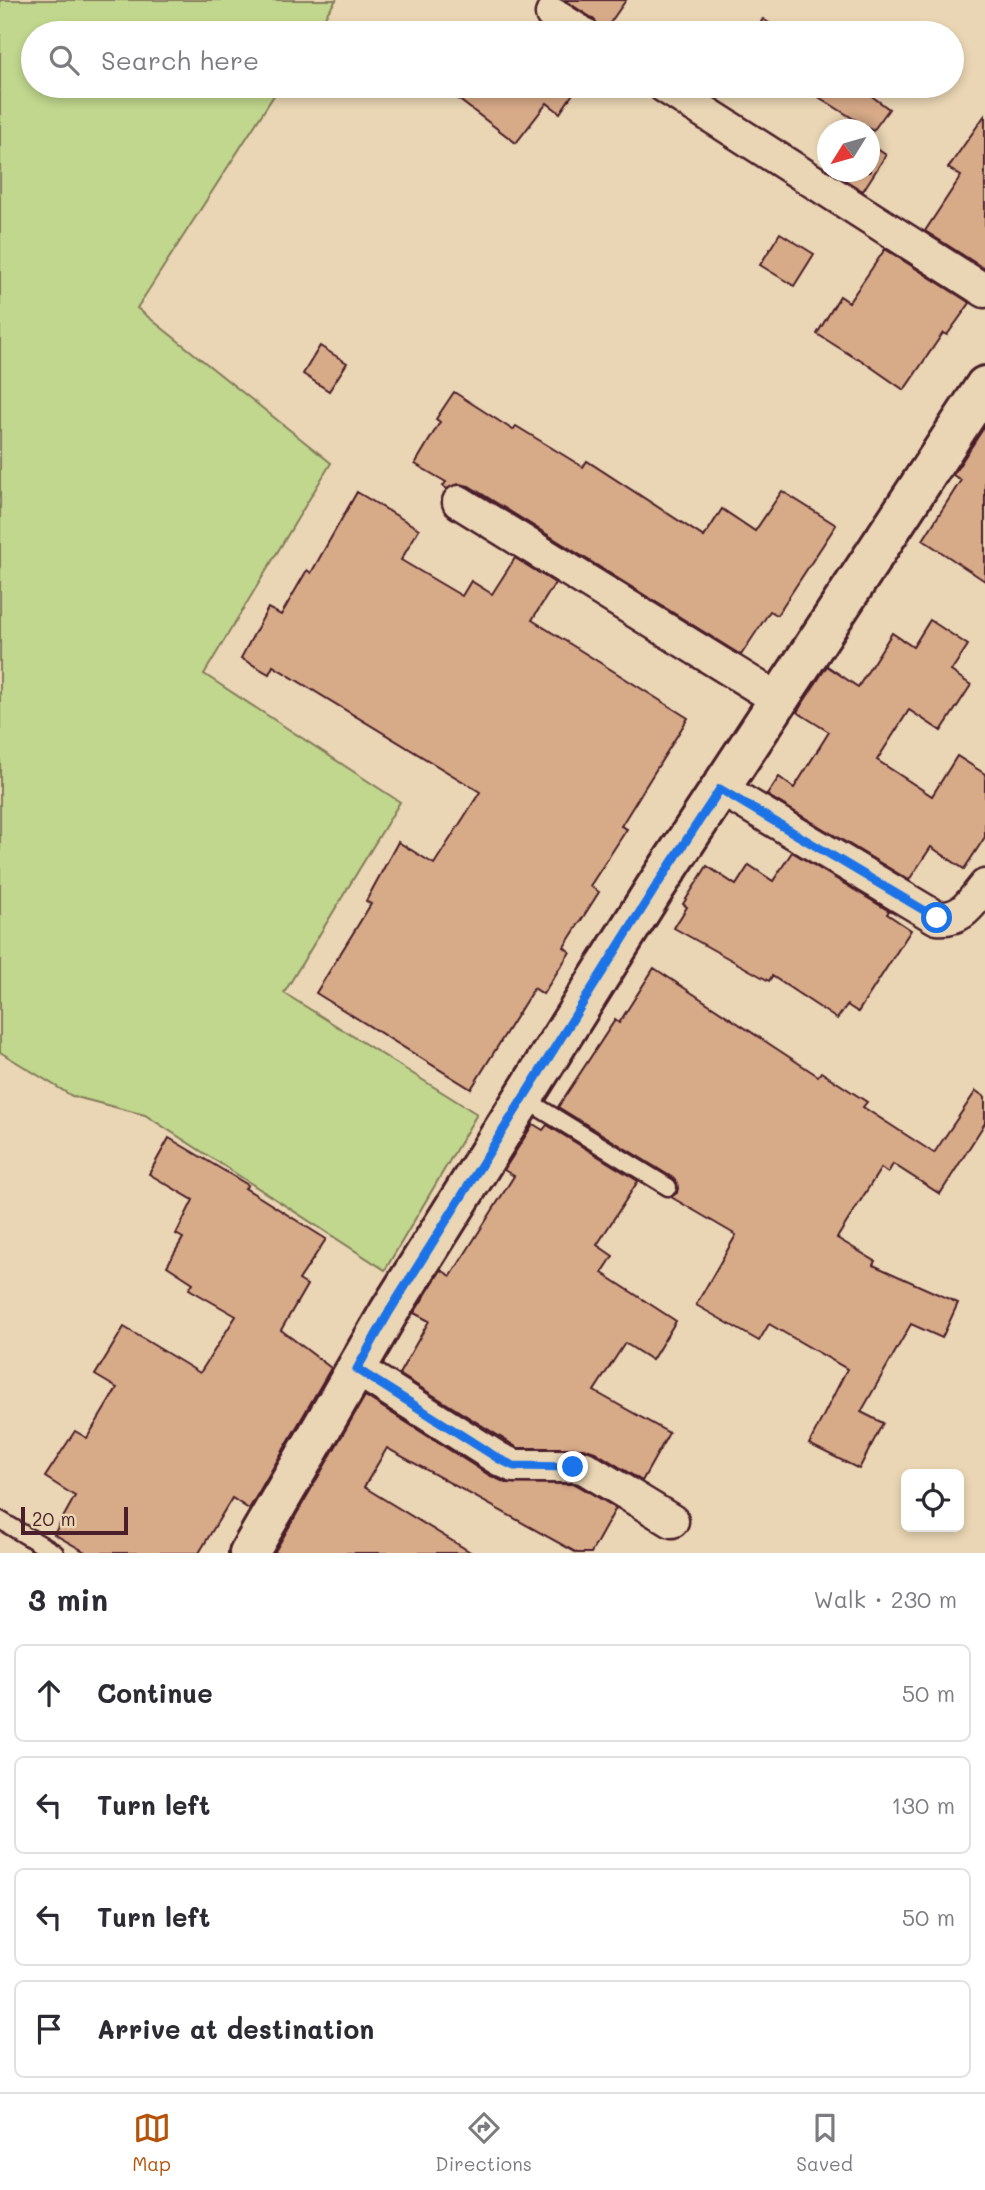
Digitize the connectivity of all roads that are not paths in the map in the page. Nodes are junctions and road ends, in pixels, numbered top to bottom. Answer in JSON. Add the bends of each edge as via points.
{"nodes":[{"id":1,"x":552,"y":14,"type":"dead end"},
{"id":2,"x":563,"y":21,"type":"edge"},
{"id":3,"x":683,"y":98,"type":"edge"},
{"id":4,"x":985,"y":292,"type":"edge"},
{"id":5,"x":985,"y":386,"type":"edge"},
{"id":6,"x":459,"y":502,"type":"dead end"},
{"id":7,"x":779,"y":700,"type":"junction"},
{"id":8,"x":720,"y":789,"type":"junction"},
{"id":9,"x":985,"y":886,"type":"edge"},
{"id":10,"x":523,"y":1098,"type":"junction"},
{"id":11,"x":668,"y":1186,"type":"dead end"},
{"id":12,"x":357,"y":1369,"type":"junction"},
{"id":13,"x":0,"y":1520,"type":"edge"},
{"id":14,"x":672,"y":1521,"type":"dead end"},
{"id":15,"x":55,"y":1553,"type":"edge"},
{"id":16,"x":248,"y":1553,"type":"edge"}],
"edges":[{"from":1,"to":2,"type":"street"},
{"from":3,"to":4,"type":"street"},
{"from":5,"to":7,"type":"street"},
{"from":6,"to":7,"type":"street"},
{"from":7,"to":8,"type":"street"},
{"from":8,"to":9,"type":"street","via":[[937,918],[949,919],[964,912]]},
{"from":8,"to":10,"type":"street"},
{"from":10,"to":11,"type":"lane"},
{"from":10,"to":12,"type":"street"},
{"from":12,"to":14,"type":"street","via":[[499,1459],[514,1466],[585,1468]]},
{"from":12,"to":16,"type":"street"},
{"from":13,"to":15,"type":"lane"}]}
